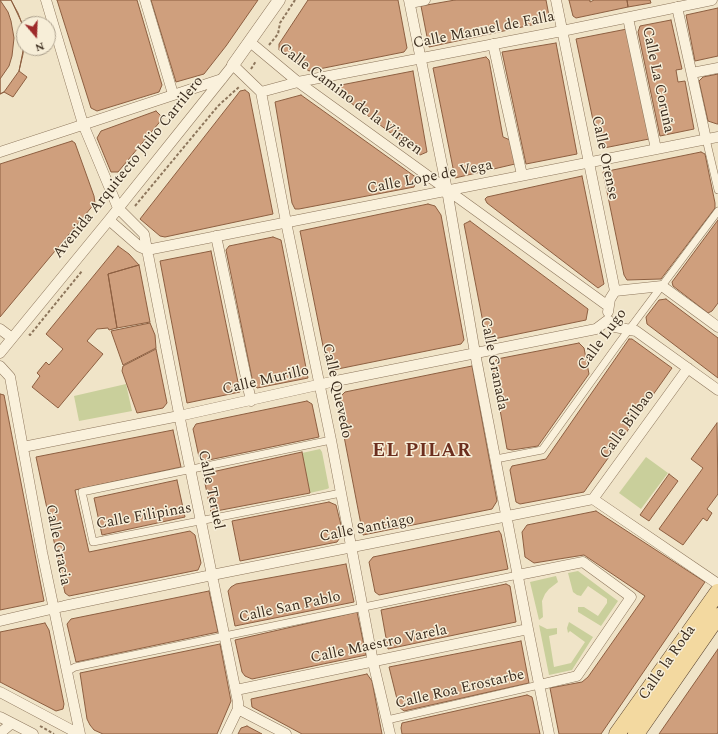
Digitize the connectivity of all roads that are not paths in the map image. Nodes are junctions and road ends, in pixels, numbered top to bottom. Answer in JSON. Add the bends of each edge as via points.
{"nodes":[{"id":1,"x":46,"y":0,"type":"edge"},
{"id":2,"x":145,"y":0,"type":"edge"},
{"id":3,"x":279,"y":0,"type":"edge"},
{"id":4,"x":425,"y":0,"type":"edge"},
{"id":5,"x":556,"y":0,"type":"edge"},
{"id":6,"x":712,"y":0,"type":"edge"},
{"id":7,"x":410,"y":2,"type":"edge"},
{"id":8,"x":677,"y":8,"type":"junction"},
{"id":9,"x":628,"y":18,"type":"junction"},
{"id":10,"x":562,"y":31,"type":"junction"},
{"id":11,"x":250,"y":42,"type":"junction"},
{"id":12,"x":493,"y":44,"type":"junction"},
{"id":13,"x":422,"y":59,"type":"junction"},
{"id":14,"x":233,"y":65,"type":"junction"},
{"id":15,"x":718,"y":68,"type":"edge"},
{"id":16,"x":692,"y":73,"type":"junction"},
{"id":17,"x":222,"y":79,"type":"junction"},
{"id":18,"x":298,"y":82,"type":"junction"},
{"id":19,"x":261,"y":92,"type":"junction"},
{"id":20,"x":173,"y":94,"type":"junction"},
{"id":21,"x":83,"y":124,"type":"junction"},
{"id":22,"x":718,"y":137,"type":"edge"},
{"id":23,"x":706,"y":139,"type":"junction"},
{"id":24,"x":656,"y":149,"type":"junction"},
{"id":25,"x":0,"y":152,"type":"edge"},
{"id":26,"x":590,"y":162,"type":"junction"},
{"id":27,"x":522,"y":175,"type":"junction"},
{"id":28,"x":446,"y":190,"type":"junction"},
{"id":29,"x":718,"y":190,"type":"edge"},
{"id":30,"x":118,"y":208,"type":"junction"},
{"id":31,"x":718,"y":212,"type":"edge"},
{"id":32,"x":109,"y":220,"type":"junction"},
{"id":33,"x":286,"y":222,"type":"junction"},
{"id":34,"x":216,"y":236,"type":"junction"},
{"id":35,"x":147,"y":250,"type":"junction"},
{"id":36,"x":662,"y":286,"type":"junction"},
{"id":37,"x":615,"y":291,"type":"junction"},
{"id":38,"x":608,"y":306,"type":"junction"},
{"id":39,"x":608,"y":320,"type":"junction"},
{"id":40,"x":717,"y":324,"type":"edge"},
{"id":41,"x":0,"y":329,"type":"edge"},
{"id":42,"x":629,"y":329,"type":"junction"},
{"id":43,"x":12,"y":338,"type":"junction"},
{"id":44,"x":0,"y":353,"type":"edge"},
{"id":45,"x":475,"y":353,"type":"junction"},
{"id":46,"x":0,"y":366,"type":"edge"},
{"id":47,"x":688,"y":368,"type":"junction"},
{"id":48,"x":320,"y":385,"type":"junction"},
{"id":49,"x":718,"y":390,"type":"edge"},
{"id":50,"x":251,"y":401,"type":"junction"},
{"id":51,"x":179,"y":416,"type":"junction"},
{"id":52,"x":331,"y":440,"type":"junction"},
{"id":53,"x":23,"y":447,"type":"junction"},
{"id":54,"x":496,"y":459,"type":"junction"},
{"id":55,"x":190,"y":469,"type":"junction"},
{"id":56,"x":341,"y":493,"type":"junction"},
{"id":57,"x":594,"y":499,"type":"junction"},
{"id":58,"x":507,"y":517,"type":"junction"},
{"id":59,"x":201,"y":521,"type":"junction"},
{"id":60,"x":352,"y":547,"type":"junction"},
{"id":61,"x":212,"y":575,"type":"junction"},
{"id":62,"x":518,"y":575,"type":"junction"},
{"id":63,"x":718,"y":584,"type":"edge"},
{"id":64,"x":718,"y":592,"type":"edge"},
{"id":65,"x":362,"y":606,"type":"junction"},
{"id":66,"x":54,"y":608,"type":"junction"},
{"id":67,"x":718,"y":616,"type":"edge"},
{"id":68,"x":0,"y":621,"type":"edge"},
{"id":69,"x":528,"y":629,"type":"junction"},
{"id":70,"x":224,"y":636,"type":"junction"},
{"id":71,"x":374,"y":662,"type":"junction"},
{"id":72,"x":68,"y":671,"type":"junction"},
{"id":73,"x":539,"y":685,"type":"junction"},
{"id":74,"x":236,"y":690,"type":"junction"},
{"id":75,"x":0,"y":692,"type":"edge"},
{"id":76,"x":238,"y":709,"type":"junction"},
{"id":77,"x":0,"y":716,"type":"edge"},
{"id":78,"x":387,"y":720,"type":"junction"},
{"id":79,"x":12,"y":723,"type":"junction"},
{"id":80,"x":0,"y":732,"type":"edge"},
{"id":81,"x":34,"y":734,"type":"edge"},
{"id":82,"x":80,"y":734,"type":"edge"},
{"id":83,"x":226,"y":734,"type":"edge"},
{"id":84,"x":286,"y":734,"type":"edge"},
{"id":85,"x":390,"y":734,"type":"edge"},
{"id":86,"x":549,"y":734,"type":"edge"},
{"id":87,"x":618,"y":734,"type":"edge"},
{"id":88,"x":636,"y":734,"type":"edge"}],
"edges":[{"from":1,"to":21,"type":"street"},
{"from":2,"to":20,"type":"street"},
{"from":3,"to":11,"type":"street","name":"Avenida Arquitecto Julio Carrilero"},
{"from":4,"to":7,"type":"street"},
{"from":5,"to":10,"type":"street","name":"Calle Orense"},
{"from":6,"to":8,"type":"street","name":"Calle Manuel de Falla"},
{"from":7,"to":13,"type":"street","name":"Calle Granada"},
{"from":8,"to":9,"type":"street","name":"Calle Manuel de Falla"},
{"from":8,"to":16,"type":"street"},
{"from":9,"to":10,"type":"street","name":"Calle Manuel de Falla"},
{"from":9,"to":24,"type":"street","name":"Calle La Coruña"},
{"from":10,"to":12,"type":"street","name":"Calle Manuel de Falla"},
{"from":10,"to":26,"type":"street","name":"Calle Orense"},
{"from":11,"to":14,"type":"street","name":"Avenida Arquitecto Julio Carrilero"},
{"from":11,"to":18,"type":"street","name":"Calle Camino de la Virgen"},
{"from":12,"to":13,"type":"street","name":"Calle Manuel de Falla"},
{"from":12,"to":27,"type":"street"},
{"from":13,"to":18,"type":"street","name":"Calle Manuel de Falla"},
{"from":13,"to":28,"type":"street","name":"Calle Granada"},
{"from":14,"to":17,"type":"street","name":"Avenida Arquitecto Julio Carrilero"},
{"from":14,"to":19,"type":"street"},
{"from":15,"to":16,"type":"street"},
{"from":16,"to":23,"type":"street"},
{"from":17,"to":20,"type":"street"},
{"from":17,"to":30,"type":"street","name":"Avenida Arquitecto Julio Carrilero"},
{"from":18,"to":19,"type":"street","name":"Calle Manuel de Falla"},
{"from":18,"to":28,"type":"street","name":"Calle Camino de la Virgen"},
{"from":19,"to":33,"type":"street","name":"Calle Quevedo"},
{"from":20,"to":21,"type":"street"},
{"from":21,"to":25,"type":"street"},
{"from":21,"to":30,"type":"street"},
{"from":22,"to":23,"type":"street","name":"Calle Lope de Vega"},
{"from":23,"to":24,"type":"street","name":"Calle Lope de Vega"},
{"from":23,"to":29,"type":"street"},
{"from":24,"to":26,"type":"street","name":"Calle Lope de Vega"},
{"from":26,"to":27,"type":"street","name":"Calle Lope de Vega"},
{"from":26,"to":37,"type":"street","name":"Calle Orense"},
{"from":27,"to":28,"type":"street","name":"Calle Lope de Vega"},
{"from":28,"to":33,"type":"street","name":"Calle Lope de Vega"},
{"from":28,"to":38,"type":"street","name":"Calle Camino de la Virgen"},
{"from":28,"to":45,"type":"street","name":"Calle Granada"},
{"from":30,"to":32,"type":"street","name":"Avenida Arquitecto Julio Carrilero"},
{"from":30,"to":35,"type":"street","name":"Calle Teruel","via":[[144,234]]},
{"from":31,"to":36,"type":"street","name":"Calle Lugo"},
{"from":32,"to":35,"type":"street","via":[[140,248]]},
{"from":32,"to":43,"type":"street","name":"Avenida Arquitecto Julio Carrilero"},
{"from":33,"to":34,"type":"street","name":"Calle Lope de Vega"},
{"from":33,"to":48,"type":"street","name":"Calle Quevedo"},
{"from":34,"to":35,"type":"street","name":"Calle Lope de Vega"},
{"from":34,"to":50,"type":"street"},
{"from":35,"to":51,"type":"street","name":"Calle Teruel"},
{"from":36,"to":37,"type":"street"},
{"from":36,"to":40,"type":"street"},
{"from":36,"to":42,"type":"street","name":"Calle Lugo"},
{"from":37,"to":38,"type":"street"},
{"from":38,"to":39,"type":"street"},
{"from":39,"to":42,"type":"street","via":[[616,327]]},
{"from":39,"to":45,"type":"street","name":"Calle Murillo","via":[[596,329]]},
{"from":41,"to":43,"type":"street"},
{"from":42,"to":47,"type":"street","via":[[636,331]]},
{"from":42,"to":54,"type":"street","name":"Calle Lugo","via":[[542,450]]},
{"from":43,"to":44,"type":"street","name":"Avenida Arquitecto Julio Carrilero"},
{"from":45,"to":48,"type":"street","name":"Calle Murillo"},
{"from":45,"to":54,"type":"street","name":"Calle Granada"},
{"from":46,"to":53,"type":"street","name":"Calle Gracia","via":[[10,377]]},
{"from":47,"to":49,"type":"street"},
{"from":47,"to":57,"type":"street","name":"Calle Bilbao"},
{"from":48,"to":50,"type":"street","name":"Calle Murillo"},
{"from":48,"to":52,"type":"street","name":"Calle Quevedo"},
{"from":50,"to":51,"type":"street","name":"Calle Murillo"},
{"from":51,"to":53,"type":"street","name":"Calle Murillo"},
{"from":51,"to":55,"type":"street","name":"Calle Teruel"},
{"from":52,"to":55,"type":"street"},
{"from":52,"to":56,"type":"street","name":"Calle Quevedo"},
{"from":53,"to":66,"type":"street","name":"Calle Gracia"},
{"from":54,"to":58,"type":"street","name":"Calle Granada"},
{"from":55,"to":59,"type":"street","name":"Calle Teruel"},
{"from":55,"to":59,"type":"street","name":"Calle Filipinas","via":[[82,492],[93,542]]},
{"from":56,"to":59,"type":"street","name":"Calle Filipinas"},
{"from":56,"to":60,"type":"street","name":"Calle Quevedo"},
{"from":57,"to":58,"type":"street","name":"Calle Santiago"},
{"from":57,"to":63,"type":"street"},
{"from":58,"to":60,"type":"street","name":"Calle Santiago"},
{"from":58,"to":62,"type":"street","name":"Calle Granada"},
{"from":59,"to":61,"type":"street","name":"Calle Teruel"},
{"from":60,"to":61,"type":"street","name":"Calle Santiago"},
{"from":60,"to":65,"type":"street","name":"Calle Quevedo"},
{"from":61,"to":66,"type":"street","name":"Calle Santiago"},
{"from":61,"to":70,"type":"street","name":"Calle Teruel"},
{"from":62,"to":65,"type":"street","name":"Calle San Pablo"},
{"from":62,"to":69,"type":"street","name":"Calle Granada"},
{"from":62,"to":73,"type":"street","via":[[583,562],[631,597],[577,676]]},
{"from":64,"to":87,"type":"main road","name":"Calle la Roda"},
{"from":65,"to":70,"type":"street","name":"Calle San Pablo"},
{"from":65,"to":71,"type":"street","name":"Calle Quevedo"},
{"from":66,"to":68,"type":"street","name":"Calle Santiago"},
{"from":66,"to":72,"type":"street","name":"Calle Gracia"},
{"from":67,"to":88,"type":"main road","name":"Calle la Roda"},
{"from":69,"to":71,"type":"street","name":"Calle Maestro Varela"},
{"from":69,"to":73,"type":"street","name":"Calle Granada"},
{"from":70,"to":72,"type":"street","name":"Calle San Pablo","via":[[75,667]]},
{"from":70,"to":74,"type":"street","name":"Calle Teruel"},
{"from":71,"to":74,"type":"street","name":"Calle Maestro Varela"},
{"from":71,"to":78,"type":"street","name":"Calle Quevedo"},
{"from":72,"to":82,"type":"street","name":"Calle Gracia"},
{"from":73,"to":78,"type":"street","name":"Calle Roa Erostarbe"},
{"from":73,"to":86,"type":"street","name":"Calle Granada"},
{"from":74,"to":76,"type":"street","name":"Calle Teruel"},
{"from":75,"to":82,"type":"street"},
{"from":76,"to":83,"type":"street"},
{"from":76,"to":84,"type":"street"},
{"from":77,"to":79,"type":"street"},
{"from":78,"to":85,"type":"street","name":"Calle Quevedo"},
{"from":79,"to":80,"type":"street"},
{"from":79,"to":81,"type":"street"}]}
